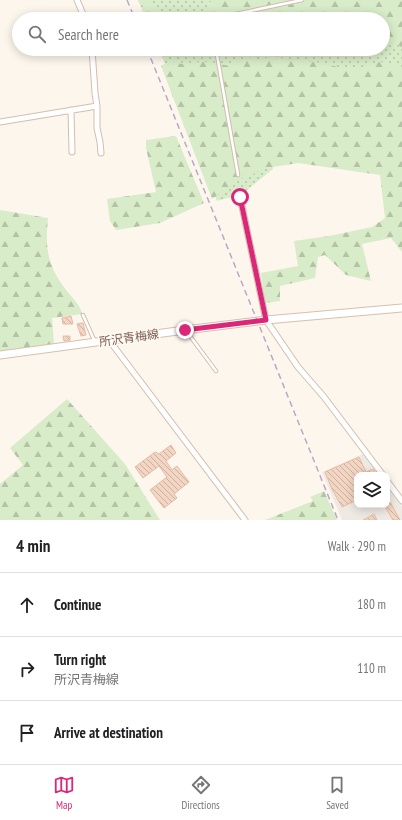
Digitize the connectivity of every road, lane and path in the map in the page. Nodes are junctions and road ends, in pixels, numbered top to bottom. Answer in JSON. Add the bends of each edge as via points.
{"nodes":[{"id":1,"x":77,"y":0,"type":"edge"},
{"id":2,"x":302,"y":0,"type":"edge"},
{"id":3,"x":82,"y":12,"type":"edge"},
{"id":4,"x":245,"y":12,"type":"edge"},
{"id":5,"x":92,"y":56,"type":"edge"},
{"id":6,"x":217,"y":56,"type":"edge"},
{"id":7,"x":98,"y":106,"type":"junction"},
{"id":8,"x":71,"y":110,"type":"junction"},
{"id":9,"x":0,"y":122,"type":"edge"},
{"id":10,"x":72,"y":152,"type":"dead end"},
{"id":11,"x":101,"y":154,"type":"dead end"},
{"id":12,"x":238,"y":175,"type":"dead end"},
{"id":13,"x":240,"y":197,"type":"dead end"},
{"id":14,"x":402,"y":308,"type":"edge"},
{"id":15,"x":83,"y":315,"type":"dead end"},
{"id":16,"x":266,"y":320,"type":"junction"},
{"id":17,"x":185,"y":330,"type":"junction"},
{"id":18,"x":110,"y":340,"type":"junction"},
{"id":19,"x":95,"y":342,"type":"junction"},
{"id":20,"x":0,"y":356,"type":"edge"},
{"id":21,"x":216,"y":371,"type":"dead end"},
{"id":22,"x":381,"y":472,"type":"edge"},
{"id":23,"x":390,"y":485,"type":"edge"},
{"id":24,"x":402,"y":501,"type":"edge"},
{"id":25,"x":245,"y":520,"type":"edge"}],
"edges":[{"from":1,"to":3,"type":"street"},
{"from":2,"to":4,"type":"lane"},
{"from":5,"to":7,"type":"street"},
{"from":6,"to":12,"type":"lane"},
{"from":7,"to":8,"type":"street"},
{"from":7,"to":11,"type":"street","via":[[97,128]]},
{"from":8,"to":9,"type":"street"},
{"from":8,"to":10,"type":"street"},
{"from":13,"to":16,"type":"street"},
{"from":14,"to":16,"type":"main road","name":"所沢青梅線"},
{"from":15,"to":19,"type":"lane"},
{"from":16,"to":17,"type":"main road","name":"所沢青梅線"},
{"from":16,"to":22,"type":"street","via":[[298,367]]},
{"from":17,"to":18,"type":"main road","name":"所沢青梅線"},
{"from":17,"to":21,"type":"lane"},
{"from":18,"to":19,"type":"main road","name":"所沢青梅線"},
{"from":18,"to":25,"type":"street"},
{"from":19,"to":20,"type":"main road","name":"所沢青梅線"},
{"from":23,"to":24,"type":"street"}]}
